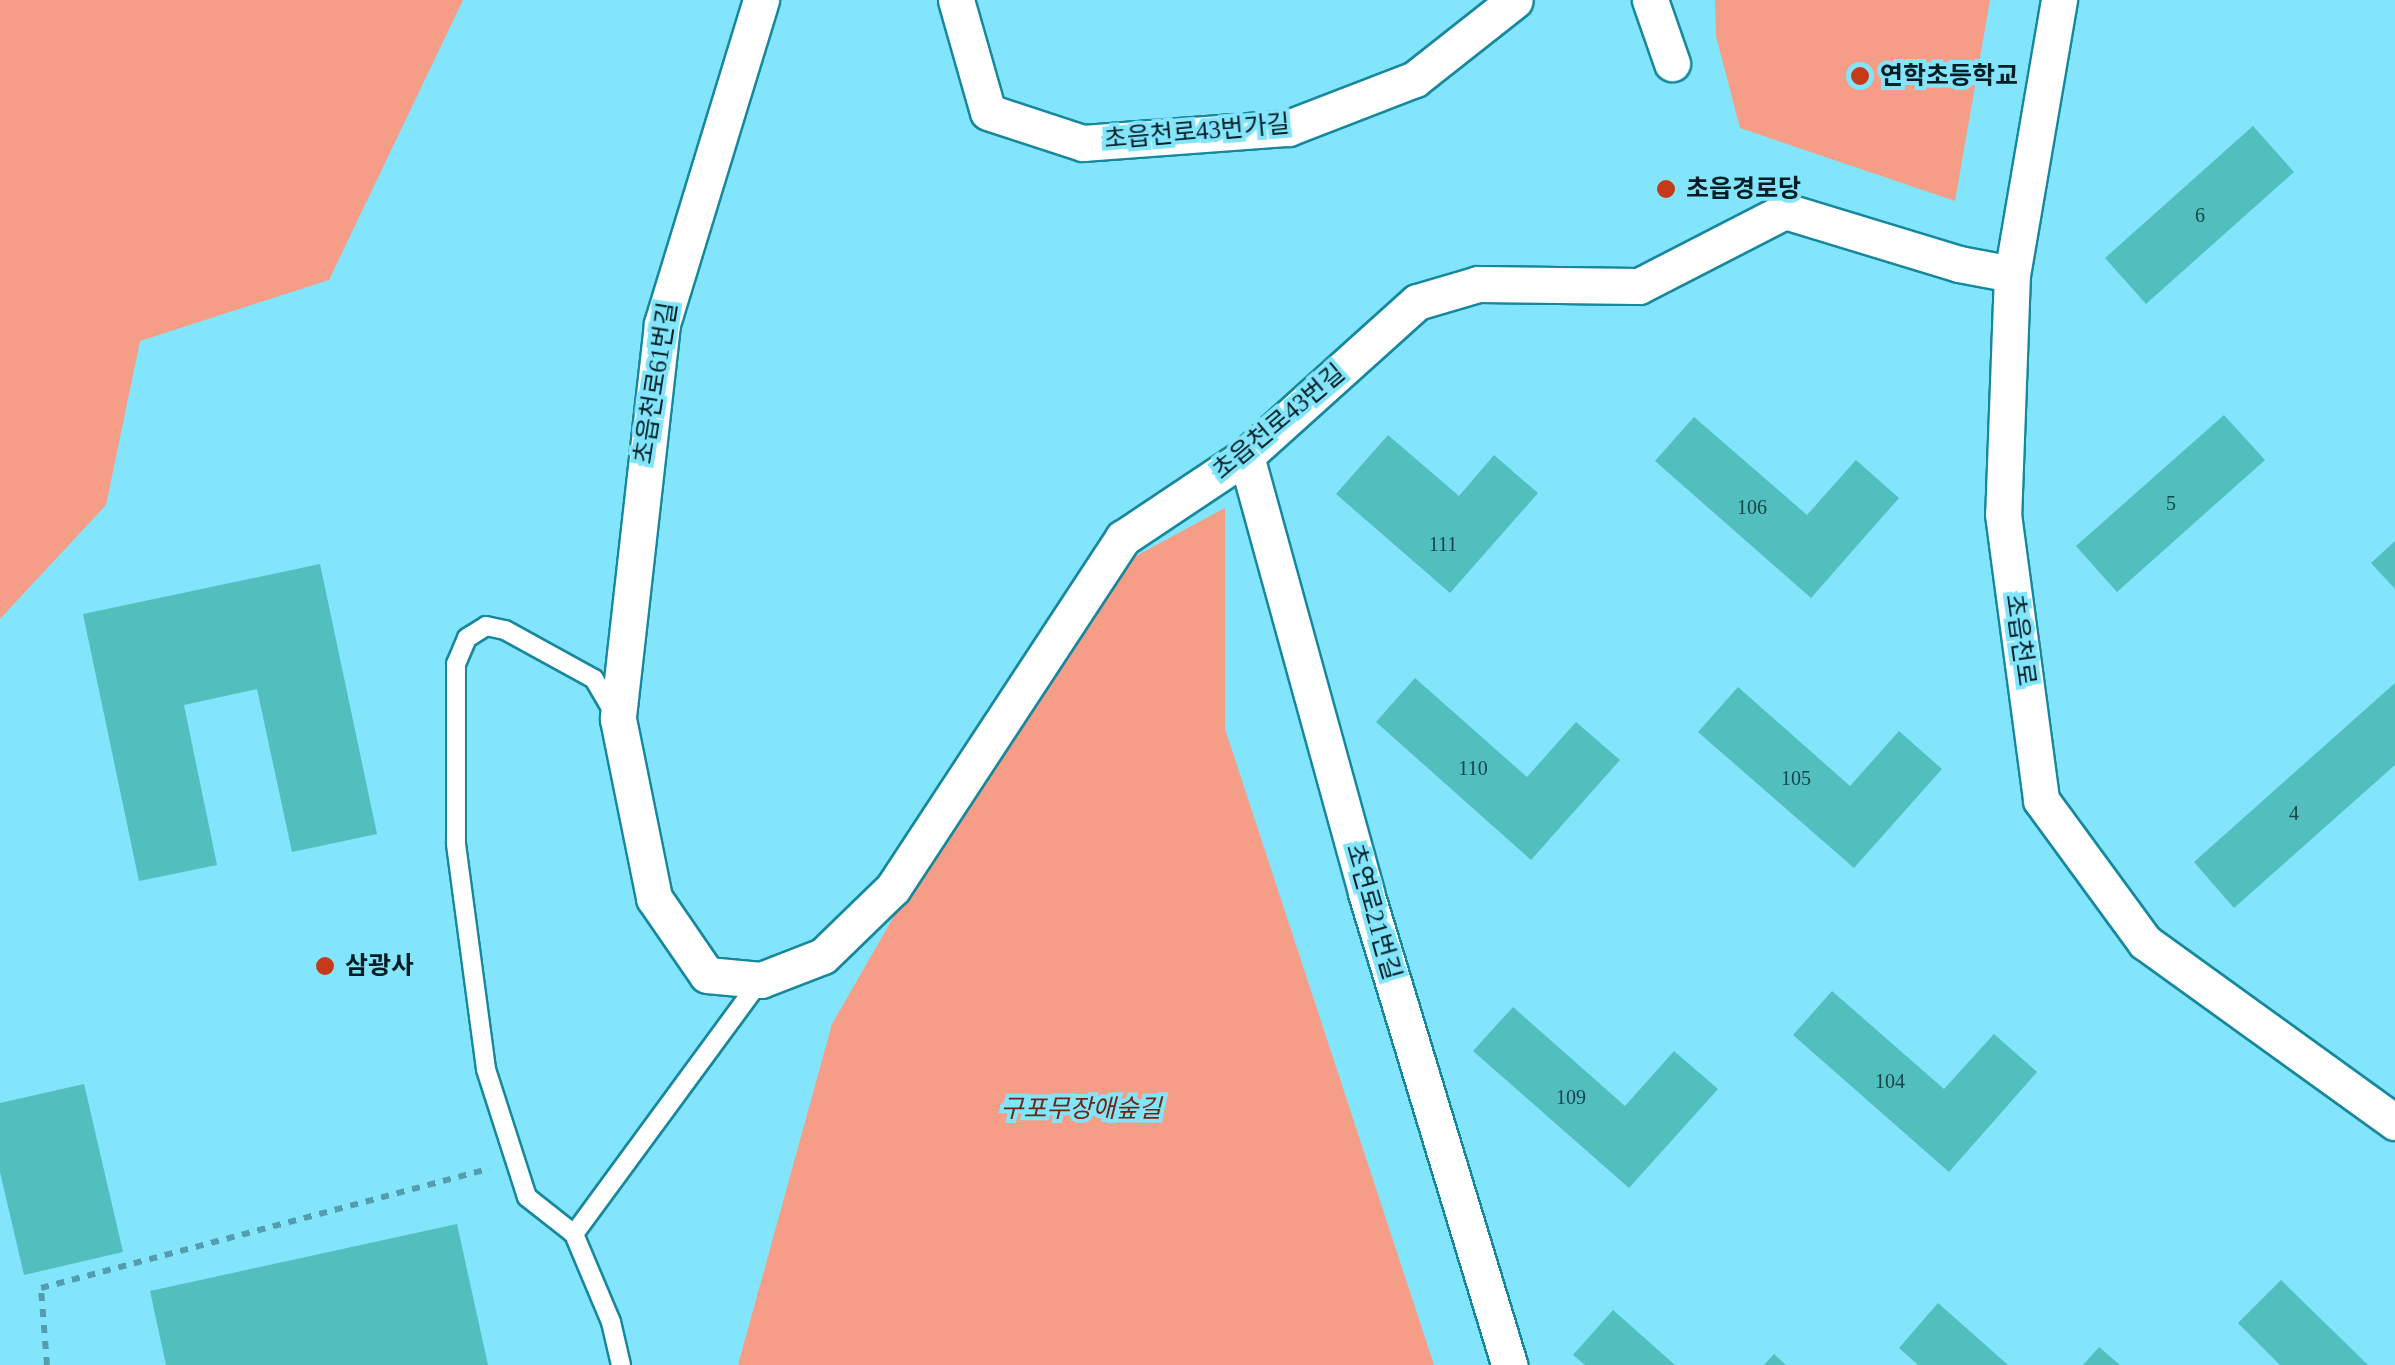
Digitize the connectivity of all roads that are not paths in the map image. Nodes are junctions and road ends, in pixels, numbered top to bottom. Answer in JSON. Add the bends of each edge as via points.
{"nodes":[{"id":1,"x":761,"y":0,"type":"edge"},
{"id":2,"x":956,"y":0,"type":"edge"},
{"id":3,"x":1515,"y":0,"type":"edge"},
{"id":4,"x":1650,"y":0,"type":"edge"},
{"id":5,"x":2059,"y":0,"type":"edge"},
{"id":6,"x":1672,"y":63,"type":"dead end"},
{"id":7,"x":2012,"y":274,"type":"junction"},
{"id":8,"x":1246,"y":456,"type":"junction"},
{"id":9,"x":618,"y":719,"type":"junction"},
{"id":10,"x":760,"y":980,"type":"junction"},
{"id":11,"x":2395,"y":1122,"type":"edge"},
{"id":12,"x":574,"y":1234,"type":"junction"},
{"id":13,"x":621,"y":1365,"type":"edge"},
{"id":14,"x":1510,"y":1365,"type":"edge"}],
"edges":[{"from":1,"to":9,"type":"street","name":"초읍천로61번길","via":[[662,324]]},
{"from":2,"to":3,"type":"street","name":"초읍천로43번가길","via":[[988,112],[1084,142],[1288,128],[1414,79]]},
{"from":4,"to":6,"type":"street"},
{"from":5,"to":7,"type":"street","name":"초읍천로"},
{"from":7,"to":8,"type":"street","name":"초읍천로43번길","via":[[1784,210],[1639,286],[1478,284],[1416,302]]},
{"from":7,"to":11,"type":"street","name":"초읍천로","via":[[2003,514],[2041,800],[2145,942]]},
{"from":8,"to":10,"type":"street","name":"초읍천로43번길","via":[[1123,538],[893,888],[823,956]]},
{"from":8,"to":14,"type":"street","name":"초연로21번길","via":[[1366,893]]},
{"from":9,"to":10,"type":"street","name":"초읍천로43번길","via":[[654,898],[707,974]]},
{"from":9,"to":12,"type":"lane","via":[[594,679],[506,630],[486,626],[467,638],[456,664],[456,844],[486,1069],[527,1197]]},
{"from":10,"to":12,"type":"lane"},
{"from":12,"to":13,"type":"lane","via":[[612,1322]]}]}
